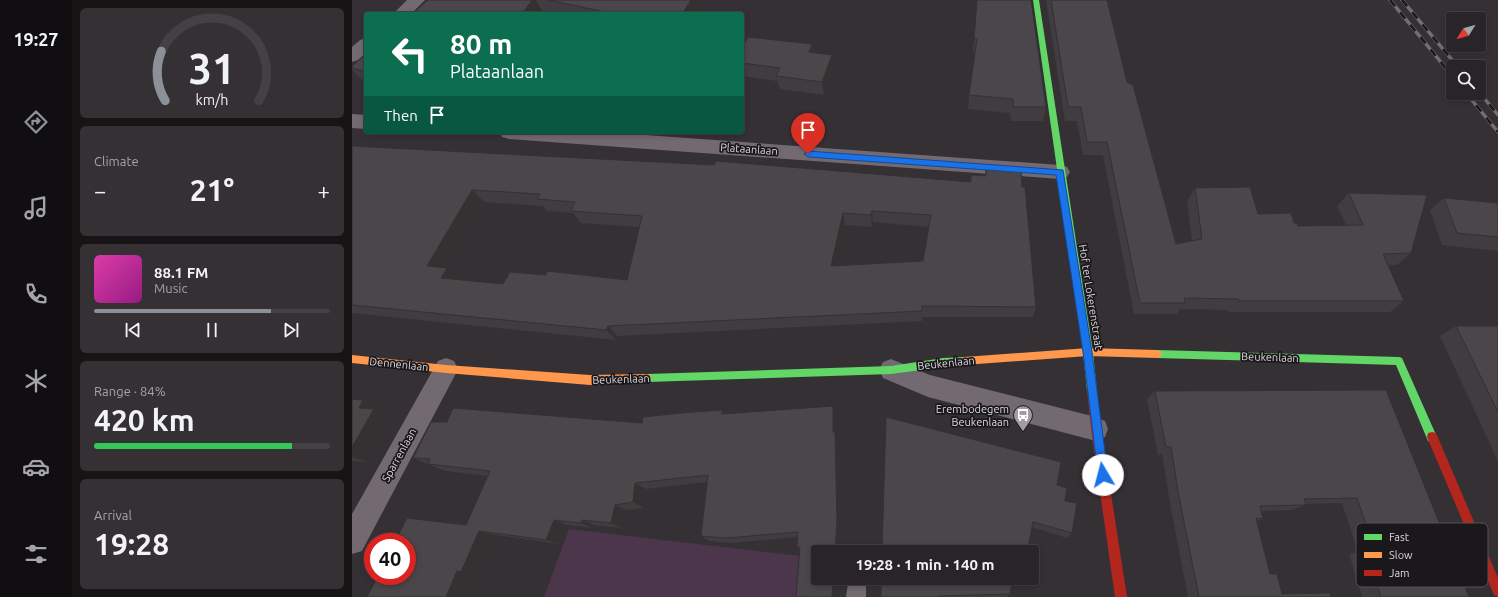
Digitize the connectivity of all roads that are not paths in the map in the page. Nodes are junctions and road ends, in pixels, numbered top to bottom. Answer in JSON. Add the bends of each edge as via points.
{"nodes":[{"id":1,"x":417,"y":0,"type":"edge"},
{"id":2,"x":1036,"y":0,"type":"edge"},
{"id":3,"x":403,"y":12,"type":"edge"},
{"id":4,"x":364,"y":46,"type":"edge"},
{"id":5,"x":352,"y":56,"type":"edge"},
{"id":6,"x":352,"y":120,"type":"edge"},
{"id":7,"x":364,"y":122,"type":"edge"},
{"id":8,"x":537,"y":134,"type":"edge"},
{"id":9,"x":1060,"y":172,"type":"junction"},
{"id":10,"x":1088,"y":352,"type":"junction"},
{"id":11,"x":352,"y":359,"type":"edge"},
{"id":12,"x":446,"y":369,"type":"junction"},
{"id":13,"x":892,"y":370,"type":"junction"},
{"id":14,"x":1096,"y":429,"type":"junction"},
{"id":15,"x":1469,"y":523,"type":"edge"},
{"id":16,"x":352,"y":541,"type":"edge"},
{"id":17,"x":1488,"y":568,"type":"edge"},
{"id":18,"x":1498,"y":591,"type":"edge"},
{"id":19,"x":1121,"y":597,"type":"edge"}],
"edges":[{"from":1,"to":3,"type":"street"},
{"from":2,"to":9,"type":"street","name":"Hof ter Lokerenstraat"},
{"from":4,"to":5,"type":"street"},
{"from":6,"to":7,"type":"street"},
{"from":8,"to":9,"type":"street","name":"Plataanlaan"},
{"from":9,"to":10,"type":"street","name":"Hof ter Lokerenstraat"},
{"from":10,"to":13,"type":"street","name":"Beukenlaan","via":[[943,362]]},
{"from":10,"to":14,"type":"street","name":"Hof ter Lokerenstraat"},
{"from":10,"to":15,"type":"street","name":"Beukenlaan","via":[[1399,361]]},
{"from":11,"to":12,"type":"street","name":"Dennenlaan"},
{"from":12,"to":13,"type":"street","name":"Beukenlaan","via":[[590,380]]},
{"from":12,"to":16,"type":"street","name":"Sparrenlaan"},
{"from":13,"to":14,"type":"street","name":"Beukenlaan","via":[[928,386]]},
{"from":14,"to":19,"type":"street","name":"Hof ter Lokerenstraat"},
{"from":17,"to":18,"type":"street","name":"Beukenlaan"}]}
